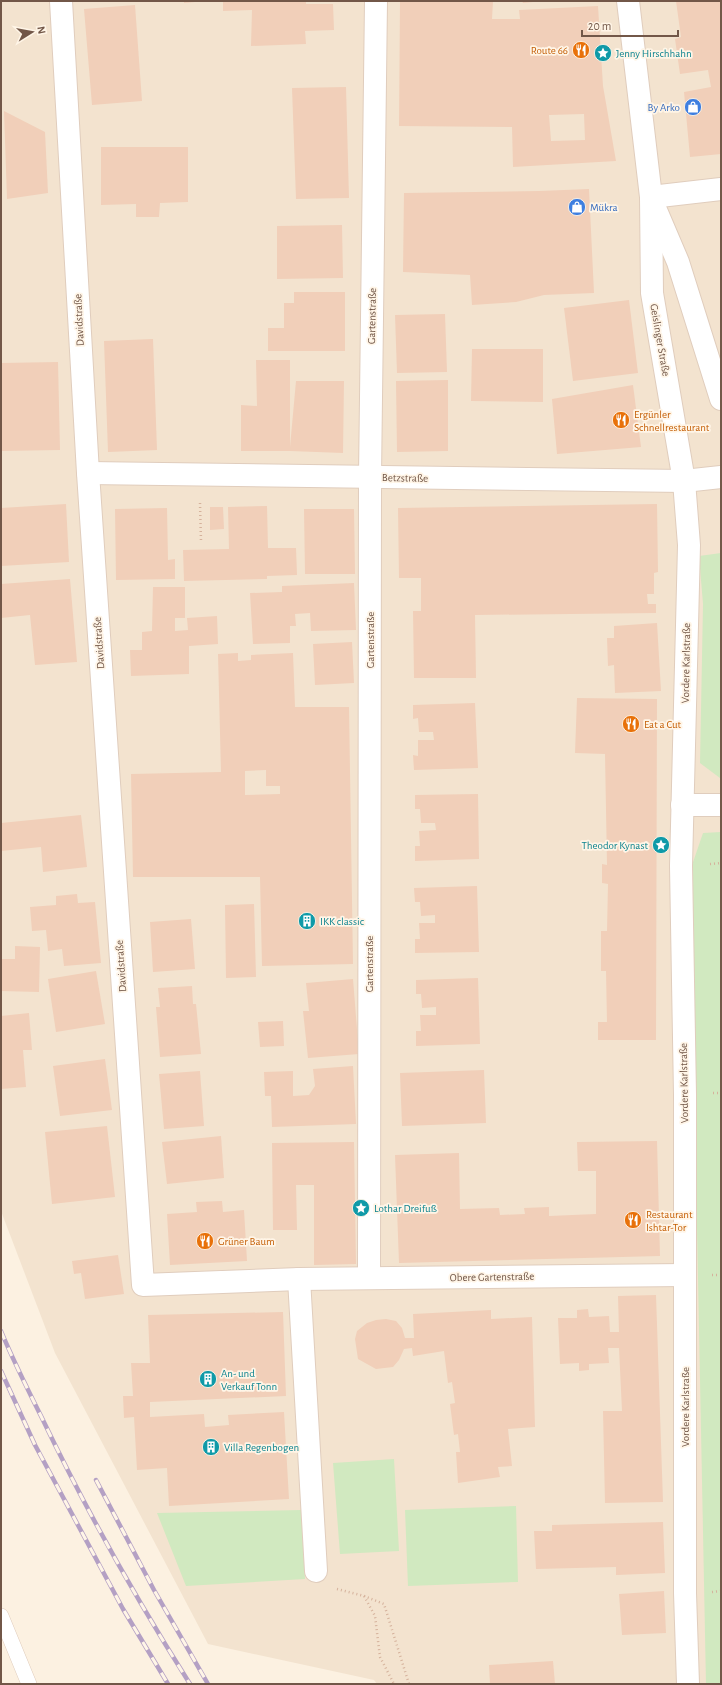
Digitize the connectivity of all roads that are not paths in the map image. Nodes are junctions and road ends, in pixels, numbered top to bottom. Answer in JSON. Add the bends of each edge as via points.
{"nodes":[{"id":1,"x":61,"y":1,"type":"edge"},
{"id":2,"x":376,"y":1,"type":"edge"},
{"id":3,"x":628,"y":1,"type":"edge"},
{"id":4,"x":721,"y":189,"type":"edge"},
{"id":5,"x":651,"y":197,"type":"junction"},
{"id":6,"x":721,"y":399,"type":"edge"},
{"id":7,"x":88,"y":473,"type":"junction"},
{"id":8,"x":721,"y":477,"type":"edge"},
{"id":9,"x":370,"y":478,"type":"junction"},
{"id":10,"x":684,"y":481,"type":"junction"},
{"id":11,"x":682,"y":805,"type":"junction"},
{"id":12,"x":721,"y":805,"type":"edge"},
{"id":13,"x":685,"y":1275,"type":"junction"},
{"id":14,"x":369,"y":1278,"type":"junction"},
{"id":15,"x":299,"y":1279,"type":"junction"},
{"id":16,"x":143,"y":1285,"type":"joint"},
{"id":17,"x":316,"y":1571,"type":"road end"},
{"id":18,"x":1,"y":1616,"type":"edge"},
{"id":19,"x":29,"y":1684,"type":"edge"},
{"id":20,"x":688,"y":1684,"type":"edge"}],
"edges":[{"from":1,"to":7,"type":"street","name":"Davidstraße"},
{"from":2,"to":9,"type":"street","name":"Gartenstraße"},
{"from":3,"to":5,"type":"street","name":"Geislinger Straße"},
{"from":4,"to":5,"type":"street"},
{"from":5,"to":6,"type":"street","name":"Geislinger Straße","via":[[678,262]]},
{"from":5,"to":10,"type":"street","name":"Geislinger Straße","via":[[652,293]]},
{"from":7,"to":9,"type":"street","name":"Betzstraße"},
{"from":7,"to":16,"type":"street","name":"Davidstraße"},
{"from":8,"to":10,"type":"street","name":"Betzstraße"},
{"from":9,"to":10,"type":"street","name":"Betzstraße"},
{"from":9,"to":14,"type":"street","name":"Gartenstraße"},
{"from":10,"to":11,"type":"street","name":"Vordere Karlstraße","via":[[689,545]]},
{"from":11,"to":12,"type":"street"},
{"from":11,"to":13,"type":"street","name":"Vordere Karlstraße"},
{"from":13,"to":14,"type":"street","name":"Obere Gartenstraße"},
{"from":13,"to":20,"type":"street","name":"Vordere Karlstraße","via":[[685,1593]]},
{"from":14,"to":15,"type":"street","name":"Obere Gartenstraße"},
{"from":15,"to":16,"type":"street","name":"Obere Gartenstraße"},
{"from":15,"to":17,"type":"street"},
{"from":18,"to":19,"type":"lane"}]}
